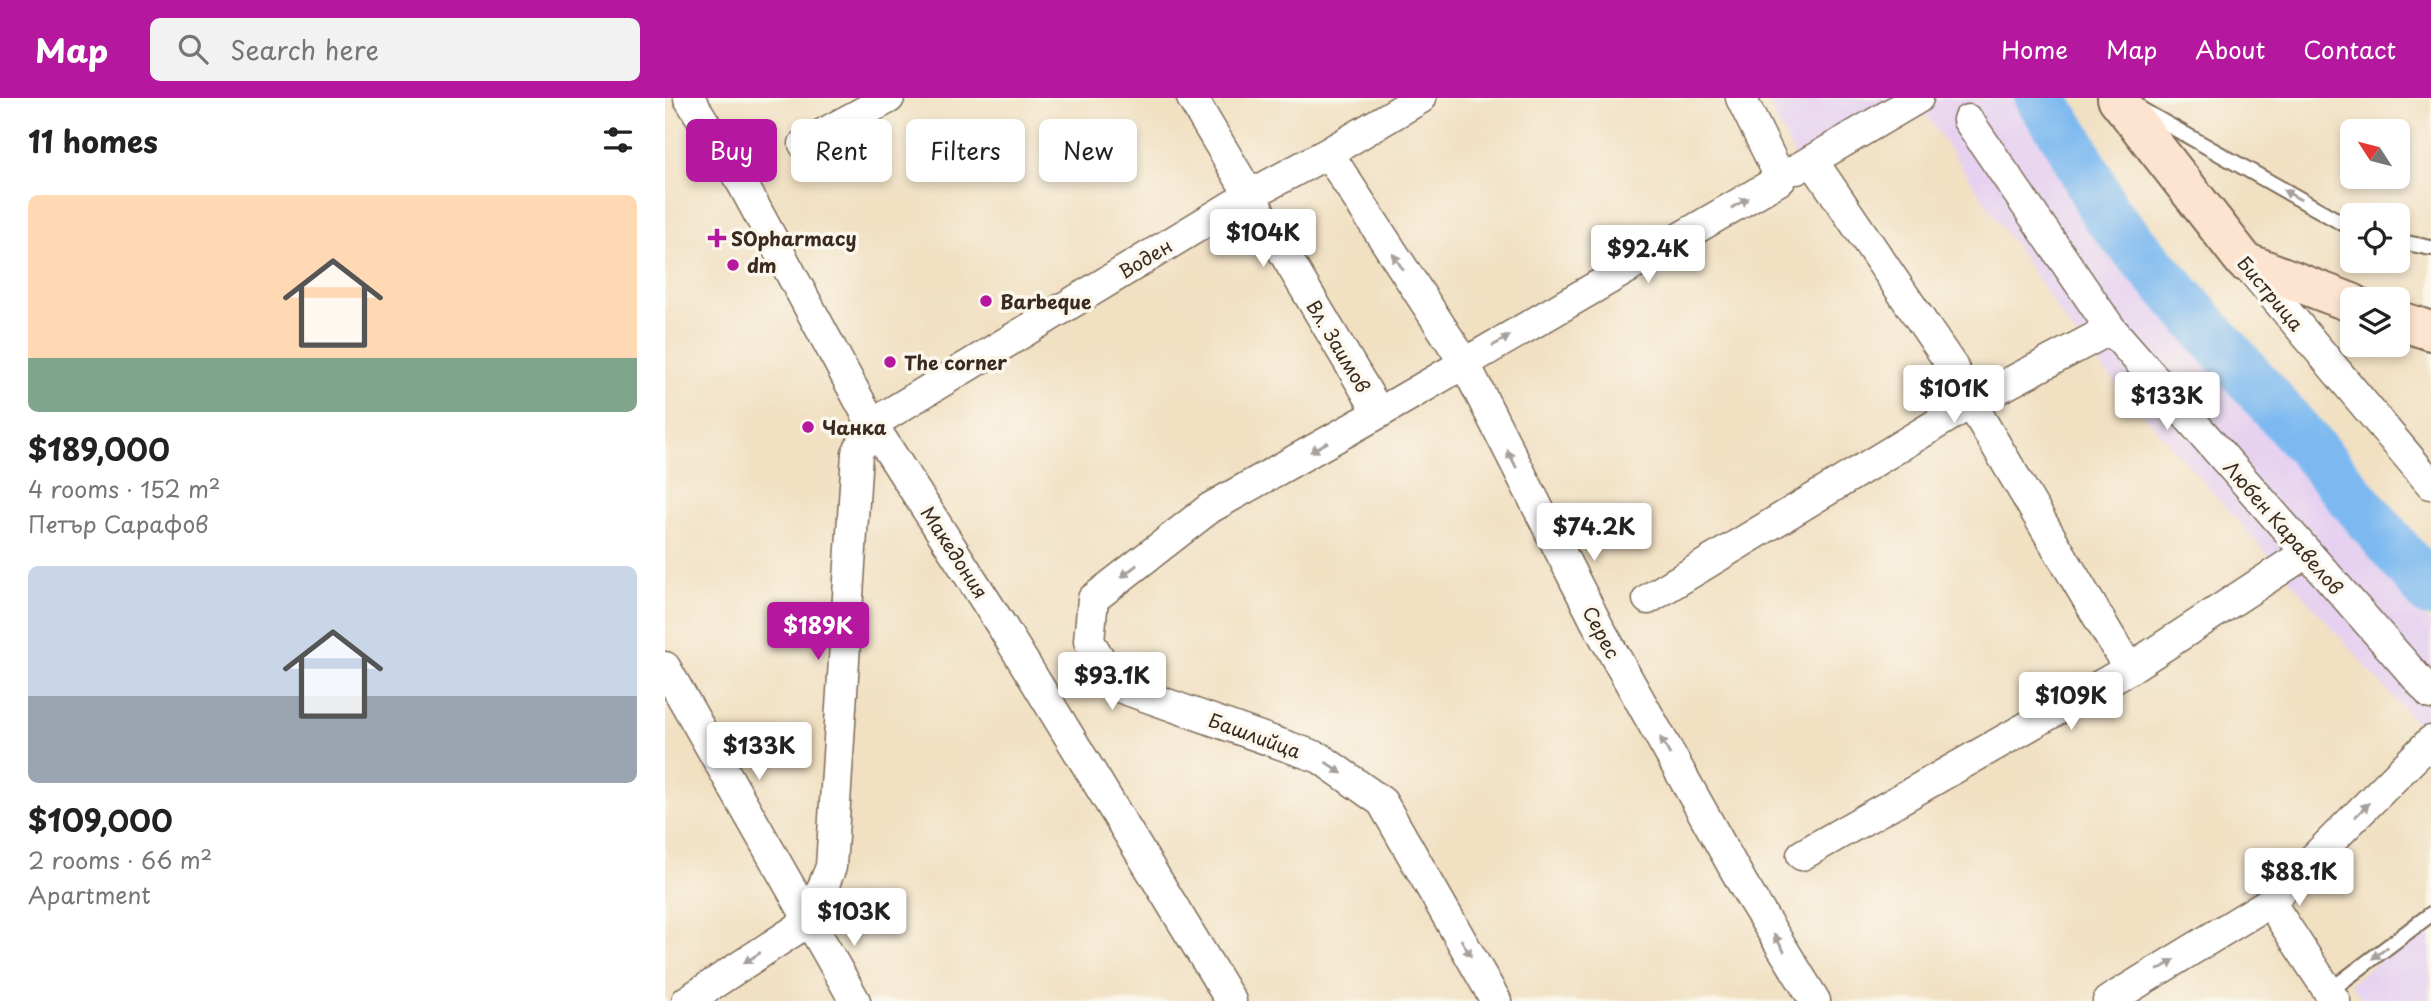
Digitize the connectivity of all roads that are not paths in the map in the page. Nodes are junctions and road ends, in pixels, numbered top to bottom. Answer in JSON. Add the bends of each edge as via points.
{"nodes":[{"id":1,"x":689,"y":98,"type":"edge"},
{"id":2,"x":889,"y":98,"type":"edge"},
{"id":3,"x":1192,"y":98,"type":"edge"},
{"id":4,"x":1421,"y":98,"type":"edge"},
{"id":5,"x":1741,"y":98,"type":"edge"},
{"id":6,"x":1918,"y":98,"type":"edge"},
{"id":7,"x":2118,"y":98,"type":"edge"},
{"id":8,"x":850,"y":119,"type":"edge"},
{"id":9,"x":1968,"y":120,"type":"dead end"},
{"id":10,"x":1328,"y":153,"type":"junction"},
{"id":11,"x":1812,"y":160,"type":"junction"},
{"id":12,"x":1781,"y":179,"type":"junction"},
{"id":13,"x":1248,"y":196,"type":"junction"},
{"id":14,"x":2340,"y":222,"type":"edge"},
{"id":15,"x":2410,"y":244,"type":"edge"},
{"id":16,"x":2431,"y":248,"type":"edge"},
{"id":17,"x":2245,"y":262,"type":"junction"},
{"id":18,"x":2340,"y":298,"type":"edge"},
{"id":19,"x":2410,"y":324,"type":"edge"},
{"id":20,"x":2111,"y":329,"type":"junction"},
{"id":21,"x":2431,"y":331,"type":"edge"},
{"id":22,"x":1464,"y":362,"type":"junction"},
{"id":23,"x":1971,"y":403,"type":"junction"},
{"id":24,"x":1379,"y":413,"type":"junction"},
{"id":25,"x":872,"y":424,"type":"junction"},
{"id":26,"x":2431,"y":484,"type":"edge"},
{"id":27,"x":2306,"y":553,"type":"junction"},
{"id":28,"x":1648,"y":600,"type":"dead end"},
{"id":29,"x":665,"y":667,"type":"edge"},
{"id":30,"x":2129,"y":669,"type":"junction"},
{"id":31,"x":2431,"y":694,"type":"edge"},
{"id":32,"x":2431,"y":741,"type":"edge"},
{"id":33,"x":1802,"y":855,"type":"dead end"},
{"id":34,"x":2270,"y":901,"type":"junction"},
{"id":35,"x":2431,"y":914,"type":"edge"},
{"id":36,"x":809,"y":921,"type":"junction"},
{"id":37,"x":2332,"y":996,"type":"edge"},
{"id":38,"x":687,"y":1001,"type":"edge"},
{"id":39,"x":855,"y":1001,"type":"edge"},
{"id":40,"x":1231,"y":1001,"type":"edge"},
{"id":41,"x":1496,"y":1001,"type":"edge"},
{"id":42,"x":1815,"y":1001,"type":"edge"},
{"id":43,"x":2108,"y":1001,"type":"edge"}],
"edges":[{"from":1,"to":25,"type":"street","name":"Македония","via":[[742,183]]},
{"from":2,"to":8,"type":"street"},
{"from":3,"to":13,"type":"street","name":"Вл. Заимов"},
{"from":4,"to":10,"type":"street","name":"Воден"},
{"from":5,"to":12,"type":"street"},
{"from":6,"to":11,"type":"street","name":"Башлийца"},
{"from":14,"to":7,"type":"lane","one_way":true},
{"from":7,"to":17,"type":"street","name":"Бистрица"},
{"from":9,"to":20,"type":"street","name":"Любен Каравелов"},
{"from":10,"to":13,"type":"street","name":"Воден"},
{"from":22,"to":10,"type":"street","name":"Серес","one_way":true},
{"from":11,"to":12,"type":"street","name":"Башлийца"},
{"from":11,"to":23,"type":"street","via":[[1952,366]]},
{"from":22,"to":12,"type":"street","name":"Башлийца","one_way":true},
{"from":13,"to":24,"type":"street","name":"Вл. Заимов"},
{"from":13,"to":25,"type":"street","name":"Воден"},
{"from":15,"to":16,"type":"lane"},
{"from":17,"to":18,"type":"street"},
{"from":17,"to":26,"type":"street","name":"Бистрица"},
{"from":19,"to":21,"type":"street"},
{"from":20,"to":23,"type":"street"},
{"from":20,"to":27,"type":"street","name":"Любен Каравелов"},
{"from":22,"to":24,"type":"street","name":"Башлийца"},
{"from":42,"to":22,"type":"street","name":"Серес","one_way":true,"via":[[1744,886],[1597,624]]},
{"from":23,"to":28,"type":"street"},
{"from":23,"to":30,"type":"street"},
{"from":24,"to":41,"type":"street","name":"Башлийца","one_way":true,"via":[[1210,508],[1093,599],[1089,641],[1117,686],[1320,758],[1382,802]]},
{"from":25,"to":36,"type":"street","via":[[857,453],[831,867]]},
{"from":25,"to":40,"type":"street","name":"Македония"},
{"from":27,"to":30,"type":"street"},
{"from":27,"to":31,"type":"street","name":"Любен Каравелов"},
{"from":29,"to":36,"type":"street"},
{"from":30,"to":33,"type":"street"},
{"from":34,"to":32,"type":"street","one_way":true},
{"from":34,"to":37,"type":"street"},
{"from":43,"to":34,"type":"street","one_way":true},
{"from":35,"to":37,"type":"lane","one_way":true},
{"from":36,"to":38,"type":"street","one_way":true},
{"from":36,"to":39,"type":"street"}]}
